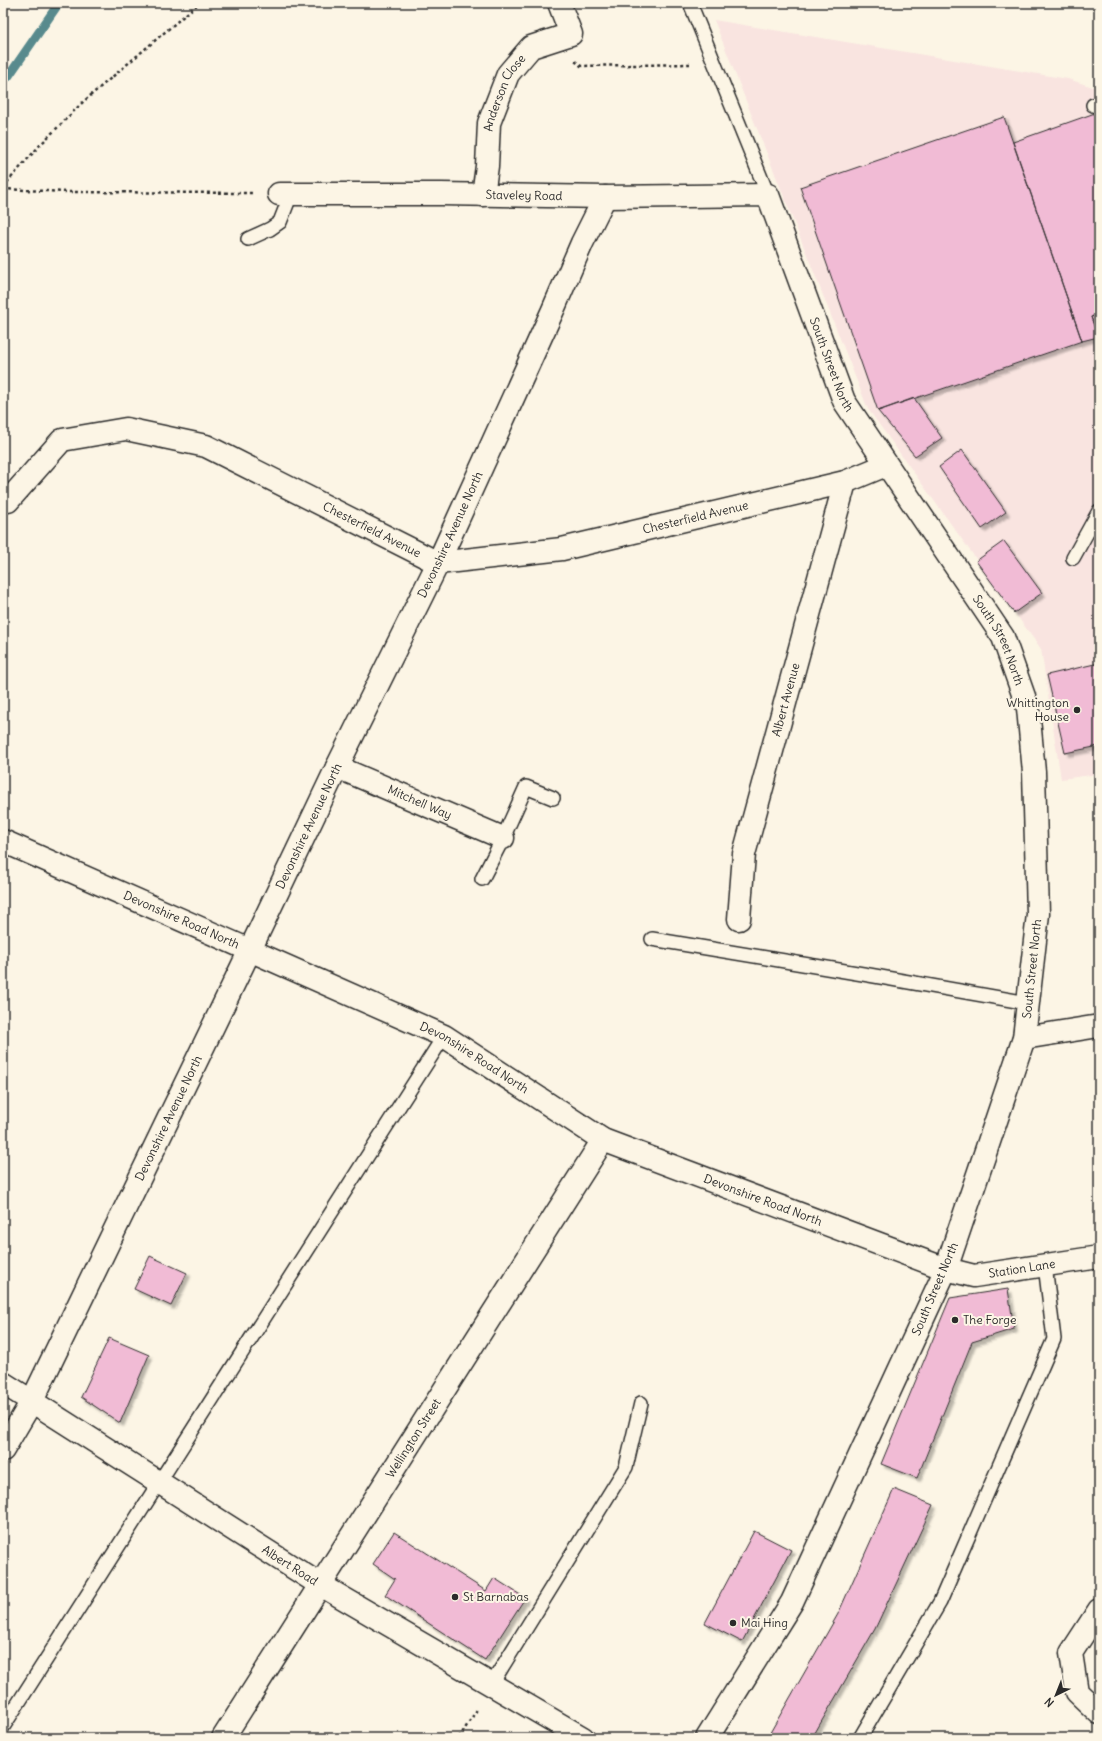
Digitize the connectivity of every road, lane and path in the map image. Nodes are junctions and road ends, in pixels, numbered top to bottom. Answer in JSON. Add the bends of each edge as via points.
{"nodes":[{"id":1,"x":199,"y":3,"type":"edge"},
{"id":2,"x":559,"y":3,"type":"edge"},
{"id":3,"x":690,"y":3,"type":"edge"},
{"id":4,"x":552,"y":40,"type":"junction"},
{"id":5,"x":714,"y":64,"type":"junction"},
{"id":6,"x":3,"y":188,"type":"edge"},
{"id":7,"x":285,"y":194,"type":"junction"},
{"id":8,"x":483,"y":195,"type":"junction"},
{"id":9,"x":768,"y":195,"type":"junction"},
{"id":10,"x":605,"y":197,"type":"junction"},
{"id":11,"x":248,"y":239,"type":"dead end"},
{"id":12,"x":886,"y":465,"type":"junction"},
{"id":13,"x":845,"y":482,"type":"junction"},
{"id":14,"x":8,"y":501,"type":"dead end"},
{"id":15,"x":1098,"y":516,"type":"edge"},
{"id":16,"x":1072,"y":558,"type":"dead end"},
{"id":17,"x":438,"y":563,"type":"junction"},
{"id":18,"x":337,"y":766,"type":"junction"},
{"id":19,"x":553,"y":798,"type":"dead end"},
{"id":20,"x":503,"y":838,"type":"junction"},
{"id":21,"x":3,"y":841,"type":"edge"},
{"id":22,"x":482,"y":879,"type":"dead end"},
{"id":23,"x":739,"y":919,"type":"dead end"},
{"id":24,"x":652,"y":940,"type":"dead end"},
{"id":25,"x":250,"y":950,"type":"junction"},
{"id":26,"x":1028,"y":1003,"type":"junction"},
{"id":27,"x":1099,"y":1026,"type":"edge"},
{"id":28,"x":444,"y":1036,"type":"junction"},
{"id":29,"x":1024,"y":1038,"type":"junction"},
{"id":30,"x":603,"y":1140,"type":"junction"},
{"id":31,"x":1099,"y":1257,"type":"edge"},
{"id":32,"x":1045,"y":1265,"type":"junction"},
{"id":33,"x":946,"y":1269,"type":"junction"},
{"id":34,"x":3,"y":1383,"type":"edge"},
{"id":35,"x":32,"y":1401,"type":"junction"},
{"id":36,"x":641,"y":1403,"type":"dead end"},
{"id":37,"x":3,"y":1450,"type":"edge"},
{"id":38,"x":158,"y":1482,"type":"junction"},
{"id":39,"x":319,"y":1584,"type":"junction"},
{"id":40,"x":1099,"y":1610,"type":"edge"},
{"id":41,"x":491,"y":1685,"type":"junction"},
{"id":42,"x":1099,"y":1713,"type":"edge"},
{"id":43,"x":3,"y":1727,"type":"edge"},
{"id":44,"x":223,"y":1738,"type":"edge"},
{"id":45,"x":459,"y":1738,"type":"edge"},
{"id":46,"x":583,"y":1738,"type":"edge"},
{"id":47,"x":707,"y":1738,"type":"edge"},
{"id":48,"x":860,"y":1738,"type":"edge"}],
"edges":[{"from":1,"to":6,"type":"path","via":[[84,101],[40,145]]},
{"from":2,"to":4,"type":"street","name":"Anderson Close","via":[[571,34]]},
{"from":3,"to":5,"type":"lane"},
{"from":4,"to":5,"type":"path","via":[[580,66]]},
{"from":4,"to":8,"type":"street","name":"Anderson Close","via":[[531,47],[508,74],[489,123]]},
{"from":5,"to":9,"type":"lane"},
{"from":6,"to":7,"type":"path","via":[[67,192]]},
{"from":7,"to":8,"type":"street","name":"Staveley Road"},
{"from":7,"to":11,"type":"lane","via":[[280,222]]},
{"from":8,"to":10,"type":"street","name":"Staveley Road"},
{"from":9,"to":10,"type":"street","name":"Staveley Road"},
{"from":9,"to":12,"type":"street","name":"South Street North","via":[[844,401]]},
{"from":10,"to":17,"type":"street","name":"Devonshire Avenue North"},
{"from":12,"to":13,"type":"street","name":"Chesterfield Avenue"},
{"from":12,"to":26,"type":"street","name":"South Street North","via":[[1003,637],[1028,708],[1034,772],[1038,914]]},
{"from":13,"to":17,"type":"street","name":"Chesterfield Avenue","via":[[562,549]]},
{"from":13,"to":23,"type":"street","name":"Albert Avenue","via":[[744,854]]},
{"from":14,"to":17,"type":"street","name":"Chesterfield Avenue","via":[[62,440],[126,429],[206,446]]},
{"from":15,"to":16,"type":"lane"},
{"from":17,"to":18,"type":"street","name":"Devonshire Avenue North"},
{"from":18,"to":20,"type":"street","name":"Mitchell Way"},
{"from":18,"to":25,"type":"street","name":"Devonshire Avenue North"},
{"from":19,"to":20,"type":"lane","via":[[526,787]]},
{"from":20,"to":22,"type":"lane"},
{"from":21,"to":25,"type":"street","name":"Devonshire Road North"},
{"from":24,"to":26,"type":"lane"},
{"from":25,"to":28,"type":"street","name":"Devonshire Road North"},
{"from":25,"to":35,"type":"street","name":"Devonshire Avenue North"},
{"from":26,"to":29,"type":"street","name":"South Street North"},
{"from":27,"to":29,"type":"street"},
{"from":28,"to":30,"type":"street","name":"Devonshire Road North"},
{"from":28,"to":38,"type":"lane"},
{"from":29,"to":33,"type":"street","name":"South Street North"},
{"from":30,"to":33,"type":"street","name":"Devonshire Road North"},
{"from":30,"to":39,"type":"street","name":"Wellington Street"},
{"from":31,"to":32,"type":"street","name":"Station Lane"},
{"from":32,"to":33,"type":"street","name":"Station Lane","via":[[974,1276]]},
{"from":32,"to":48,"type":"lane","via":[[1054,1339],[940,1602]]},
{"from":33,"to":47,"type":"street","name":"South Street North","via":[[792,1602]]},
{"from":34,"to":35,"type":"street","name":"Albert Road"},
{"from":35,"to":37,"type":"street","name":"Devonshire Avenue North"},
{"from":35,"to":38,"type":"street","name":"Albert Road"},
{"from":36,"to":41,"type":"lane","via":[[626,1467]]},
{"from":38,"to":39,"type":"street","name":"Albert Road"},
{"from":38,"to":43,"type":"lane"},
{"from":39,"to":41,"type":"street","name":"Albert Road"},
{"from":39,"to":44,"type":"street","name":"Wellington Street"},
{"from":40,"to":42,"type":"street","via":[[1071,1654],[1077,1692]]},
{"from":41,"to":45,"type":"path"},
{"from":41,"to":46,"type":"street","name":"Albert Road"}]}
